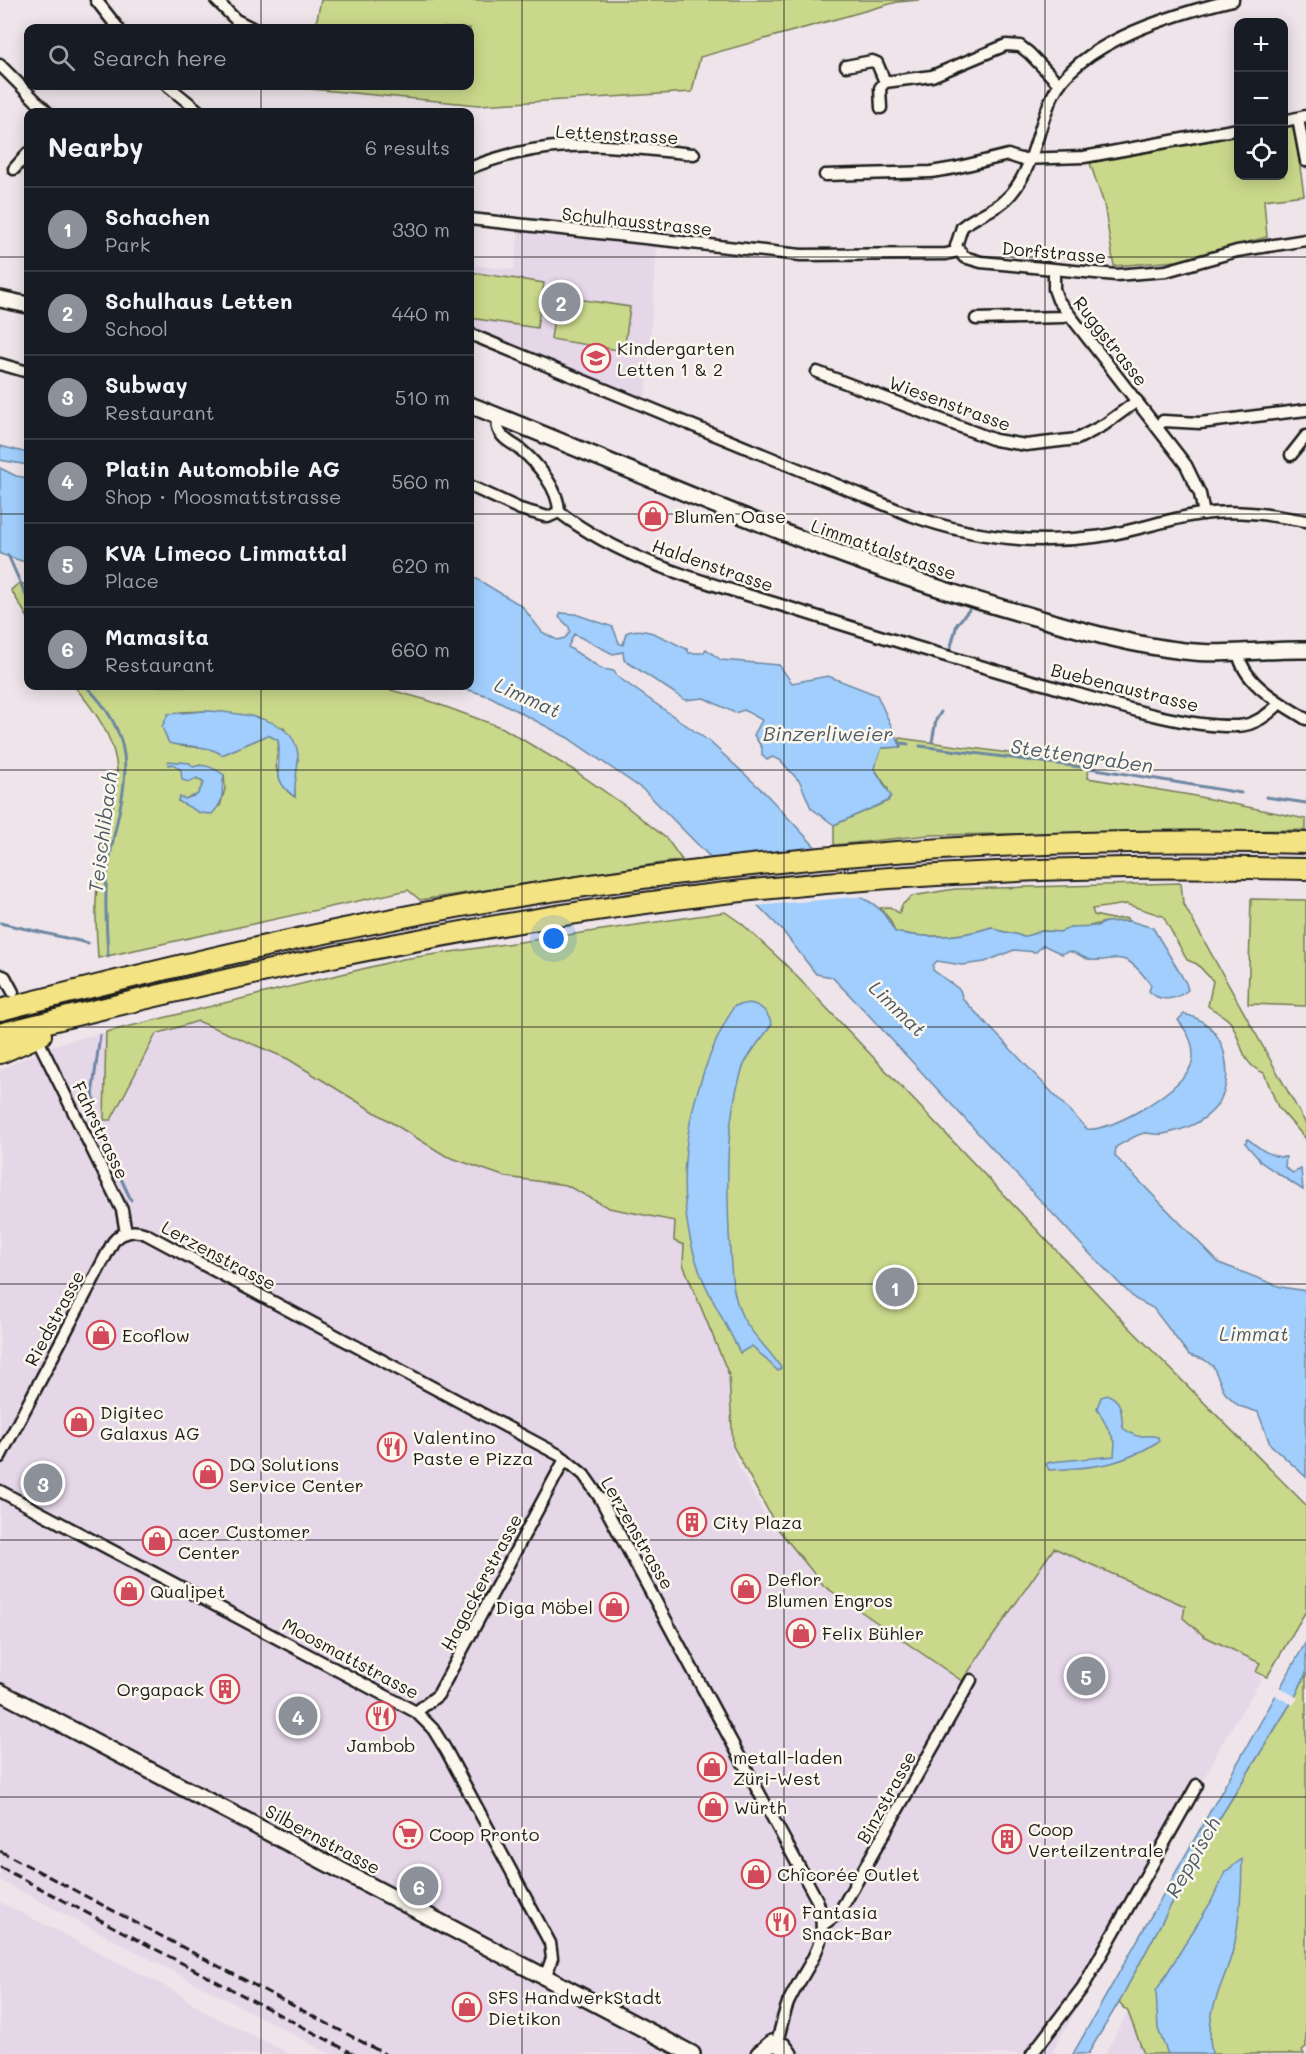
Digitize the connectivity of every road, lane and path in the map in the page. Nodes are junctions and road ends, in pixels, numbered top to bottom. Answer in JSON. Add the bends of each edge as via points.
{"nodes":[{"id":1,"x":96,"y":0,"type":"edge"},
{"id":2,"x":216,"y":0,"type":"edge"},
{"id":3,"x":1233,"y":0,"type":"edge"},
{"id":4,"x":115,"y":24,"type":"edge"},
{"id":5,"x":244,"y":24,"type":"edge"},
{"id":6,"x":0,"y":65,"type":"edge"},
{"id":7,"x":846,"y":66,"type":"dead end"},
{"id":8,"x":885,"y":82,"type":"junction"},
{"id":9,"x":1059,"y":84,"type":"junction"},
{"id":10,"x":24,"y":89,"type":"edge"},
{"id":11,"x":25,"y":90,"type":"edge"},
{"id":12,"x":173,"y":90,"type":"edge"},
{"id":13,"x":43,"y":108,"type":"edge"},
{"id":14,"x":195,"y":108,"type":"edge"},
{"id":15,"x":881,"y":108,"type":"dead end"},
{"id":16,"x":1302,"y":118,"type":"edge"},
{"id":17,"x":1234,"y":130,"type":"edge"},
{"id":18,"x":694,"y":154,"type":"dead end"},
{"id":19,"x":24,"y":158,"type":"edge"},
{"id":20,"x":1031,"y":159,"type":"junction"},
{"id":21,"x":1306,"y":161,"type":"edge"},
{"id":22,"x":474,"y":167,"type":"edge"},
{"id":23,"x":14,"y":169,"type":"dead end"},
{"id":24,"x":825,"y":175,"type":"dead end"},
{"id":25,"x":474,"y":219,"type":"edge"},
{"id":26,"x":1306,"y":240,"type":"edge"},
{"id":27,"x":959,"y":251,"type":"junction"},
{"id":28,"x":801,"y":255,"type":"joint"},
{"id":29,"x":1054,"y":270,"type":"junction"},
{"id":30,"x":0,"y":299,"type":"edge"},
{"id":31,"x":24,"y":304,"type":"edge"},
{"id":32,"x":1068,"y":314,"type":"junction"},
{"id":33,"x":976,"y":319,"type":"dead end"},
{"id":34,"x":474,"y":336,"type":"edge"},
{"id":35,"x":0,"y":364,"type":"edge"},
{"id":36,"x":24,"y":371,"type":"edge"},
{"id":37,"x":817,"y":372,"type":"dead end"},
{"id":38,"x":1137,"y":400,"type":"junction"},
{"id":39,"x":474,"y":406,"type":"edge"},
{"id":40,"x":1306,"y":410,"type":"edge"},
{"id":41,"x":500,"y":416,"type":"junction"},
{"id":42,"x":1158,"y":427,"type":"junction"},
{"id":43,"x":1306,"y":436,"type":"edge"},
{"id":44,"x":1291,"y":455,"type":"dead end"},
{"id":45,"x":474,"y":488,"type":"edge"},
{"id":46,"x":559,"y":512,"type":"junction"},
{"id":47,"x":1204,"y":514,"type":"junction"},
{"id":48,"x":1306,"y":521,"type":"edge"},
{"id":49,"x":1306,"y":650,"type":"edge"},
{"id":50,"x":1238,"y":651,"type":"junction"},
{"id":51,"x":957,"y":660,"type":"joint"},
{"id":52,"x":1280,"y":703,"type":"junction"},
{"id":53,"x":1306,"y":719,"type":"edge"},
{"id":54,"x":1306,"y":843,"type":"edge"},
{"id":55,"x":1306,"y":869,"type":"edge"},
{"id":56,"x":0,"y":975,"type":"edge"},
{"id":57,"x":209,"y":986,"type":"junction"},
{"id":58,"x":13,"y":992,"type":"dead end"},
{"id":59,"x":0,"y":1010,"type":"edge"},
{"id":60,"x":0,"y":1034,"type":"edge"},
{"id":61,"x":40,"y":1044,"type":"dead end"},
{"id":62,"x":0,"y":1053,"type":"edge"},
{"id":63,"x":126,"y":1233,"type":"junction"},
{"id":64,"x":0,"y":1457,"type":"edge"},
{"id":65,"x":565,"y":1459,"type":"junction"},
{"id":66,"x":0,"y":1491,"type":"edge"},
{"id":67,"x":971,"y":1680,"type":"dead end"},
{"id":68,"x":0,"y":1692,"type":"edge"},
{"id":69,"x":416,"y":1712,"type":"junction"},
{"id":70,"x":1197,"y":1785,"type":"dead end"},
{"id":71,"x":824,"y":1924,"type":"junction"},
{"id":72,"x":545,"y":1978,"type":"junction"},
{"id":73,"x":783,"y":2049,"type":"edge"},
{"id":74,"x":692,"y":2054,"type":"edge"},
{"id":75,"x":759,"y":2054,"type":"edge"},
{"id":76,"x":1032,"y":2054,"type":"edge"}],
"edges":[{"from":1,"to":4,"type":"street"},
{"from":2,"to":5,"type":"street"},
{"from":3,"to":9,"type":"street","via":[[1131,34],[1096,52]]},
{"from":6,"to":10,"type":"street"},
{"from":7,"to":8,"type":"street","via":[[872,60]]},
{"from":8,"to":9,"type":"street","via":[[932,76],[1006,45],[1020,46]]},
{"from":8,"to":15,"type":"street","via":[[880,88]]},
{"from":9,"to":20,"type":"street"},
{"from":11,"to":13,"type":"street"},
{"from":12,"to":14,"type":"street"},
{"from":16,"to":21,"type":"street"},
{"from":17,"to":20,"type":"street","via":[[1115,153]]},
{"from":18,"to":22,"type":"street","name":"Lettenstrasse","via":[[568,144],[509,154]]},
{"from":19,"to":23,"type":"street"},
{"from":20,"to":24,"type":"street","via":[[1008,155],[931,172]]},
{"from":20,"to":27,"type":"street","via":[[1024,175],[1001,204],[962,227],[957,239]]},
{"from":25,"to":28,"type":"street","name":"Schulhausstrasse"},
{"from":26,"to":29,"type":"street","name":"Dorfstrasse","via":[[1237,251],[1166,271],[1116,275]]},
{"from":27,"to":28,"type":"street","name":"Dorfstrasse"},
{"from":27,"to":29,"type":"street","name":"Dorfstrasse","via":[[970,260]]},
{"from":29,"to":32,"type":"street","name":"Ruggstrasse","via":[[1054,289]]},
{"from":30,"to":31,"type":"main road"},
{"from":32,"to":33,"type":"street"},
{"from":32,"to":38,"type":"street","name":"Ruggstrasse"},
{"from":34,"to":47,"type":"street","via":[[939,526],[1015,540],[1095,537]]},
{"from":35,"to":36,"type":"street"},
{"from":37,"to":38,"type":"street","name":"Wiesenstrasse","via":[[995,440],[1026,445],[1077,439]]},
{"from":38,"to":42,"type":"street","name":"Ruggstrasse"},
{"from":39,"to":41,"type":"main road","name":"Limmattalstrasse"},
{"from":40,"to":42,"type":"street","via":[[1200,423],[1163,421]]},
{"from":41,"to":46,"type":"street","via":[[497,423],[501,434],[542,473],[556,495]]},
{"from":41,"to":50,"type":"main road","name":"Limmattalstrasse","via":[[795,538],[940,590],[1159,647],[1197,652]]},
{"from":42,"to":47,"type":"street","name":"Ruggstrasse","via":[[1194,478]]},
{"from":43,"to":44,"type":"street"},
{"from":45,"to":46,"type":"street","via":[[530,512],[548,517]]},
{"from":46,"to":51,"type":"street","name":"Haldenstrasse","via":[[607,544],[718,587]]},
{"from":47,"to":48,"type":"street","via":[[1241,512]]},
{"from":49,"to":50,"type":"main road","name":"Limmattalstrasse"},
{"from":50,"to":52,"type":"street","via":[[1245,672]]},
{"from":51,"to":52,"type":"street","name":"Buebenaustrasse","via":[[1130,708],[1205,723],[1247,725]]},
{"from":52,"to":53,"type":"street"},
{"from":54,"to":59,"type":"highway","via":[[1101,842],[890,852],[662,875],[381,922]]},
{"from":55,"to":57,"type":"highway","via":[[1110,867],[914,876],[685,898],[478,929]]},
{"from":56,"to":58,"type":"street"},
{"from":57,"to":60,"type":"highway"},
{"from":57,"to":62,"type":"highway","via":[[159,1005],[48,1032]]},
{"from":61,"to":63,"type":"street","name":"Fahrstrasse","via":[[122,1210]]},
{"from":63,"to":64,"type":"street","name":"Riedstrasse","via":[[117,1237],[107,1253]]},
{"from":63,"to":65,"type":"street","name":"Lerzenstrasse","via":[[146,1234]]},
{"from":65,"to":69,"type":"street","name":"Hagackerstrasse","via":[[438,1695]]},
{"from":65,"to":71,"type":"street","name":"Lerzenstrasse","via":[[584,1475],[600,1498],[652,1591],[817,1900]]},
{"from":66,"to":69,"type":"street","name":"Moosmattstrasse"},
{"from":67,"to":71,"type":"street","name":"Binzstrasse","via":[[839,1913]]},
{"from":68,"to":72,"type":"main road","name":"Silbernstrasse"},
{"from":69,"to":72,"type":"street","name":"Moosmattstrasse","via":[[446,1750],[550,1943],[552,1958]]},
{"from":70,"to":76,"type":"street","via":[[1083,1988]]},
{"from":71,"to":73,"type":"street","via":[[819,1947],[788,2004]]},
{"from":72,"to":74,"type":"main road","name":"Silbernstrasse"},
{"from":73,"to":75,"type":"main road","via":[[766,2045]]}]}
